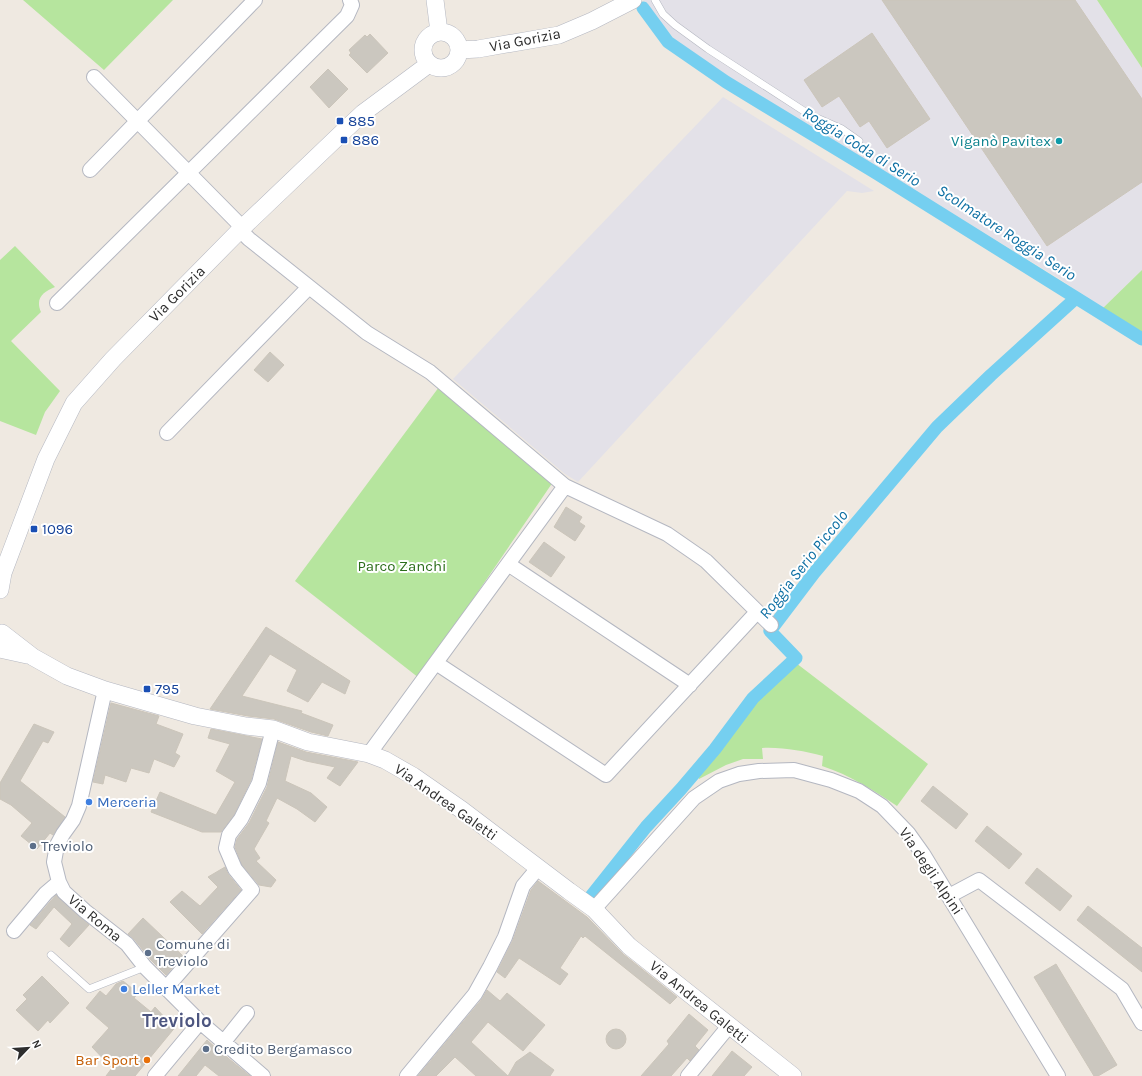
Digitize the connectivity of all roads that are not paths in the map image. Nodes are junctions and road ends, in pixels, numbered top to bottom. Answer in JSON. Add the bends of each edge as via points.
{"nodes":[{"id":1,"x":254,"y":0,"type":"edge"},
{"id":2,"x":350,"y":0,"type":"edge"},
{"id":3,"x":435,"y":0,"type":"edge"},
{"id":4,"x":633,"y":0,"type":"edge"},
{"id":5,"x":655,"y":0,"type":"edge"},
{"id":6,"x":438,"y":32,"type":"junction"},
{"id":7,"x":459,"y":50,"type":"junction"},
{"id":8,"x":429,"y":64,"type":"junction"},
{"id":9,"x":94,"y":77,"type":"dead end"},
{"id":10,"x":138,"y":122,"type":"junction"},
{"id":11,"x":859,"y":141,"type":"dead end"},
{"id":12,"x":90,"y":170,"type":"dead end"},
{"id":13,"x":188,"y":173,"type":"junction"},
{"id":14,"x":242,"y":229,"type":"junction"},
{"id":15,"x":309,"y":287,"type":"junction"},
{"id":16,"x":57,"y":303,"type":"dead end"},
{"id":17,"x":167,"y":433,"type":"dead end"},
{"id":18,"x":565,"y":486,"type":"junction"},
{"id":19,"x":508,"y":564,"type":"junction"},
{"id":20,"x":0,"y":584,"type":"edge"},
{"id":21,"x":757,"y":612,"type":"junction"},
{"id":22,"x":771,"y":625,"type":"dead end"},
{"id":23,"x":0,"y":637,"type":"edge"},
{"id":24,"x":436,"y":663,"type":"junction"},
{"id":25,"x":690,"y":685,"type":"junction"},
{"id":26,"x":105,"y":690,"type":"junction"},
{"id":27,"x":274,"y":729,"type":"junction"},
{"id":28,"x":369,"y":754,"type":"junction"},
{"id":29,"x":538,"y":868,"type":"junction"},
{"id":30,"x":59,"y":882,"type":"junction"},
{"id":31,"x":949,"y":896,"type":"junction"},
{"id":32,"x":594,"y":909,"type":"junction"},
{"id":33,"x":14,"y":931,"type":"dead end"},
{"id":34,"x":51,"y":955,"type":"dead end"},
{"id":35,"x":145,"y":967,"type":"junction"},
{"id":36,"x":166,"y":988,"type":"junction"},
{"id":37,"x":247,"y":1013,"type":"dead end"},
{"id":38,"x":200,"y":1022,"type":"junction"},
{"id":39,"x":1142,"y":1023,"type":"edge"},
{"id":40,"x":729,"y":1026,"type":"junction"},
{"id":41,"x":223,"y":1043,"type":"junction"},
{"id":42,"x":155,"y":1076,"type":"edge"},
{"id":43,"x":263,"y":1076,"type":"edge"},
{"id":44,"x":407,"y":1076,"type":"edge"},
{"id":45,"x":688,"y":1076,"type":"edge"},
{"id":46,"x":793,"y":1076,"type":"edge"},
{"id":47,"x":1058,"y":1076,"type":"edge"}],
"edges":[{"from":1,"to":10,"type":"street"},
{"from":2,"to":13,"type":"street","via":[[352,5],[347,16]]},
{"from":3,"to":6,"type":"street"},
{"from":4,"to":7,"type":"street","name":"Via Gorizia","via":[[559,35]]},
{"from":5,"to":11,"type":"lane","via":[[663,14],[702,45],[810,115],[842,129]]},
{"from":6,"to":7,"type":"street","via":[[450,35],[458,44]]},
{"from":6,"to":8,"type":"street","via":[[427,39],[424,45],[423,52]]},
{"from":7,"to":8,"type":"street","via":[[458,57],[449,67],[435,68]]},
{"from":8,"to":14,"type":"street","name":"Via Gorizia","via":[[363,113]]},
{"from":9,"to":10,"type":"street"},
{"from":10,"to":12,"type":"street"},
{"from":10,"to":13,"type":"street"},
{"from":13,"to":14,"type":"street"},
{"from":13,"to":16,"type":"street"},
{"from":14,"to":15,"type":"street","via":[[249,239]]},
{"from":14,"to":20,"type":"street","name":"Via Gorizia","via":[[112,359],[74,403],[46,459]]},
{"from":15,"to":17,"type":"street"},
{"from":15,"to":18,"type":"street","via":[[367,333],[430,372]]},
{"from":18,"to":19,"type":"street"},
{"from":18,"to":21,"type":"street","via":[[667,534],[706,561]]},
{"from":19,"to":24,"type":"street"},
{"from":19,"to":25,"type":"street"},
{"from":21,"to":22,"type":"street"},
{"from":21,"to":25,"type":"street"},
{"from":23,"to":26,"type":"street","name":"Via Andrea Galetti","via":[[67,676]]},
{"from":24,"to":25,"type":"street","via":[[606,775]]},
{"from":24,"to":28,"type":"street"},
{"from":26,"to":27,"type":"street","name":"Via Andrea Galetti","via":[[195,716]]},
{"from":26,"to":30,"type":"street","name":"Via Roma","via":[[79,806],[57,845],[54,862]]},
{"from":27,"to":28,"type":"street","name":"Via Andrea Galetti","via":[[308,742]]},
{"from":27,"to":36,"type":"street","via":[[259,783],[229,835],[226,848],[235,869],[252,890]]},
{"from":28,"to":29,"type":"street","name":"Via Andrea Galetti","via":[[413,776]]},
{"from":29,"to":32,"type":"street","name":"Via Andrea Galetti"},
{"from":29,"to":44,"type":"street","via":[[523,886],[505,937],[475,994]]},
{"from":30,"to":33,"type":"street","via":[[46,893]]},
{"from":30,"to":35,"type":"street","name":"Via Roma","via":[[64,892],[127,944]]},
{"from":31,"to":32,"type":"street","name":"Via degli Alpini","via":[[924,854],[882,806],[859,791],[831,780],[794,770],[773,770],[739,774],[719,781],[694,798]]},
{"from":31,"to":39,"type":"street","via":[[980,880],[1122,988]]},
{"from":31,"to":47,"type":"street","name":"Via degli Alpini"},
{"from":32,"to":40,"type":"street","name":"Via Andrea Galetti","via":[[629,946]]},
{"from":34,"to":35,"type":"lane","via":[[89,989]]},
{"from":35,"to":36,"type":"street","name":"Via Roma"},
{"from":36,"to":38,"type":"street","name":"Via Roma"},
{"from":37,"to":41,"type":"street"},
{"from":38,"to":41,"type":"street","name":"Via Roma"},
{"from":38,"to":42,"type":"street"},
{"from":40,"to":45,"type":"street"},
{"from":40,"to":46,"type":"street","name":"Via Andrea Galetti"},
{"from":41,"to":43,"type":"street","name":"Via Roma"}]}
